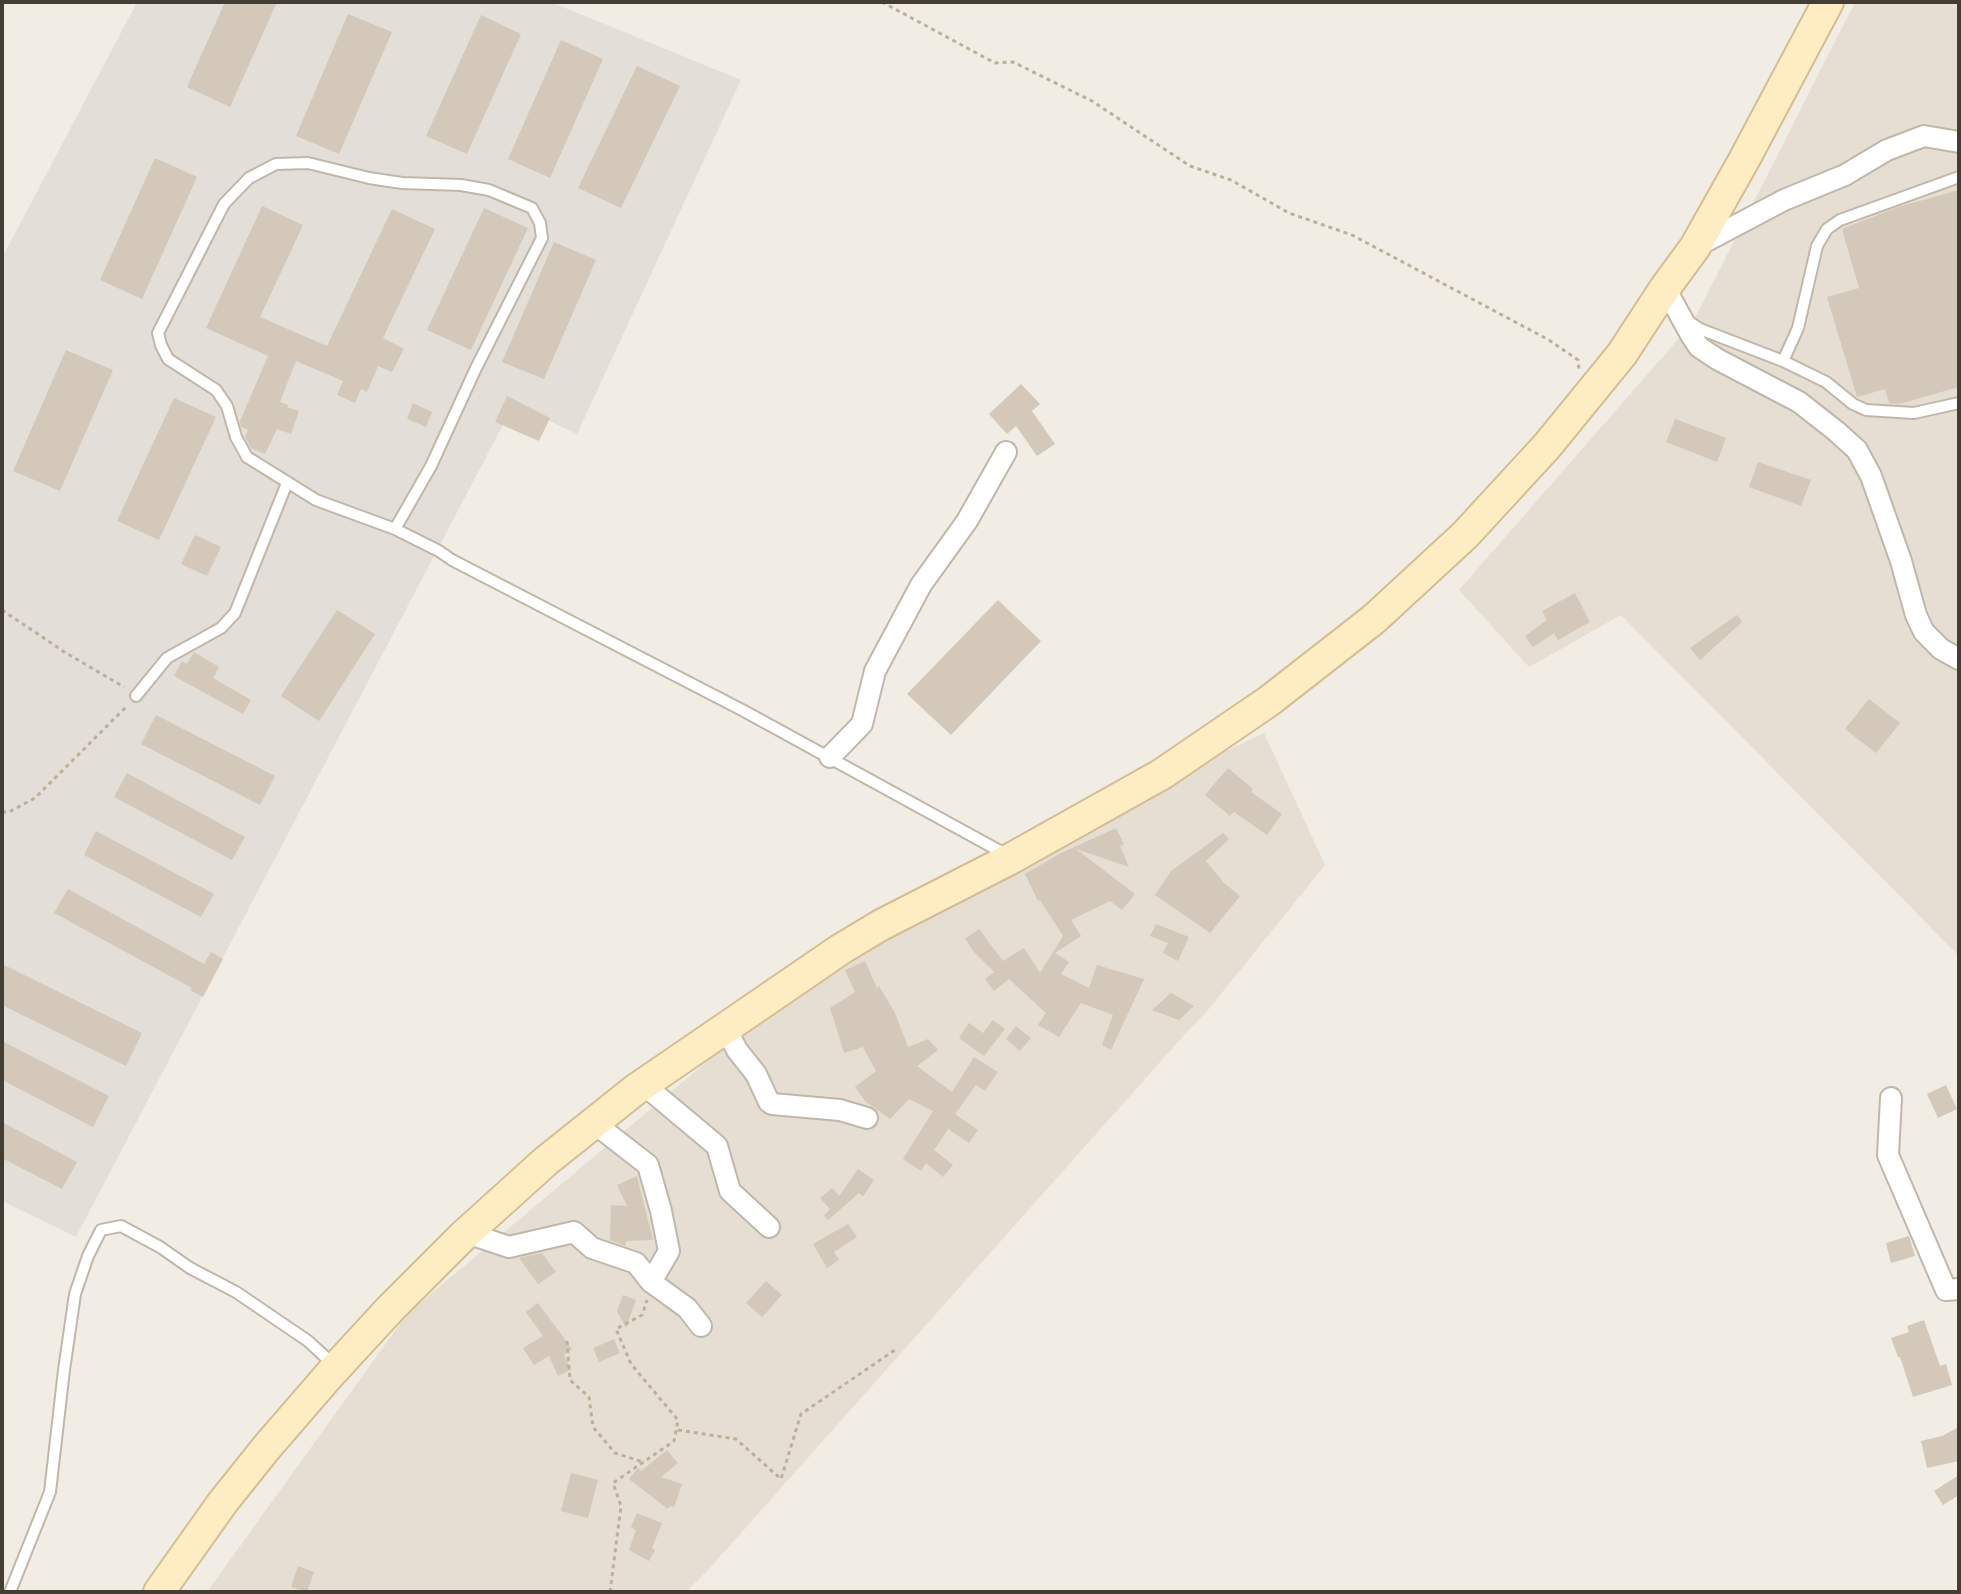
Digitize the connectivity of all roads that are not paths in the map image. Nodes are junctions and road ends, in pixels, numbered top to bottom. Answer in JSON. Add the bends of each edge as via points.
{"nodes":[{"id":1,"x":1828,"y":5,"type":"edge"},
{"id":2,"x":1959,"y":142,"type":"edge"},
{"id":3,"x":1959,"y":177,"type":"edge"},
{"id":4,"x":1695,"y":247,"type":"junction"},
{"id":5,"x":1665,"y":288,"type":"junction"},
{"id":6,"x":1680,"y":315,"type":"junction"},
{"id":7,"x":1783,"y":361,"type":"junction"},
{"id":8,"x":1959,"y":403,"type":"edge"},
{"id":9,"x":1006,"y":452,"type":"dead end"},
{"id":10,"x":287,"y":483,"type":"junction"},
{"id":11,"x":395,"y":529,"type":"junction"},
{"id":12,"x":1959,"y":659,"type":"edge"},
{"id":13,"x":136,"y":696,"type":"road end"},
{"id":14,"x":830,"y":757,"type":"junction"},
{"id":15,"x":1012,"y":858,"type":"junction"},
{"id":16,"x":725,"y":1027,"type":"junction"},
{"id":17,"x":643,"y":1084,"type":"junction"},
{"id":18,"x":1891,"y":1098,"type":"dead end"},
{"id":19,"x":867,"y":1118,"type":"dead end"},
{"id":20,"x":594,"y":1123,"type":"junction"},
{"id":21,"x":769,"y":1227,"type":"dead end"},
{"id":22,"x":467,"y":1233,"type":"junction"},
{"id":23,"x":651,"y":1282,"type":"junction"},
{"id":24,"x":1959,"y":1289,"type":"edge"},
{"id":25,"x":701,"y":1326,"type":"dead end"},
{"id":26,"x":337,"y":1367,"type":"junction"},
{"id":27,"x":10,"y":1592,"type":"edge"},
{"id":28,"x":159,"y":1592,"type":"edge"}],
"edges":[{"from":1,"to":4,"type":"main road"},
{"from":2,"to":4,"type":"street","via":[[1924,136],[1887,150]]},
{"from":3,"to":7,"type":"lane","via":[[1827,229],[1817,246],[1798,328]]},
{"from":4,"to":5,"type":"main road"},
{"from":5,"to":6,"type":"street"},
{"from":5,"to":15,"type":"main road","via":[[1622,354],[1547,446],[1465,535],[1374,619],[1269,701],[1162,774]]},
{"from":6,"to":7,"type":"lane","via":[[1700,329]]},
{"from":6,"to":12,"type":"street","via":[[1699,347],[1799,402],[1857,450],[1871,476],[1924,632]]},
{"from":7,"to":8,"type":"lane","via":[[1866,410],[1914,413]]},
{"from":9,"to":14,"type":"street","via":[[967,521],[921,585],[875,671],[862,724]]},
{"from":10,"to":11,"type":"lane","via":[[316,500]]},
{"from":10,"to":11,"type":"lane","via":[[247,457],[216,390],[168,359],[158,333],[224,204],[249,178],[276,164],[308,163],[402,183],[489,190],[518,202],[532,208],[542,238]]},
{"from":10,"to":13,"type":"lane","via":[[235,613],[221,628],[167,658]]},
{"from":11,"to":14,"type":"lane"},
{"from":14,"to":15,"type":"lane"},
{"from":15,"to":16,"type":"main road","via":[[881,925]]},
{"from":16,"to":17,"type":"main road"},
{"from":16,"to":19,"type":"street","via":[[775,1106],[840,1110]]},
{"from":17,"to":20,"type":"main road"},
{"from":17,"to":21,"type":"street","via":[[717,1146],[730,1191]]},
{"from":18,"to":24,"type":"street","via":[[1888,1155],[1946,1290]]},
{"from":20,"to":22,"type":"main road"},
{"from":20,"to":23,"type":"street","via":[[648,1165],[669,1251]]},
{"from":22,"to":23,"type":"street","via":[[509,1247],[574,1232],[592,1248],[636,1263]]},
{"from":22,"to":26,"type":"main road"},
{"from":23,"to":25,"type":"street","via":[[687,1308]]},
{"from":26,"to":27,"type":"lane","via":[[236,1292],[160,1247],[121,1226],[101,1230],[75,1294],[50,1492]]},
{"from":26,"to":28,"type":"main road","via":[[223,1502]]}]}
